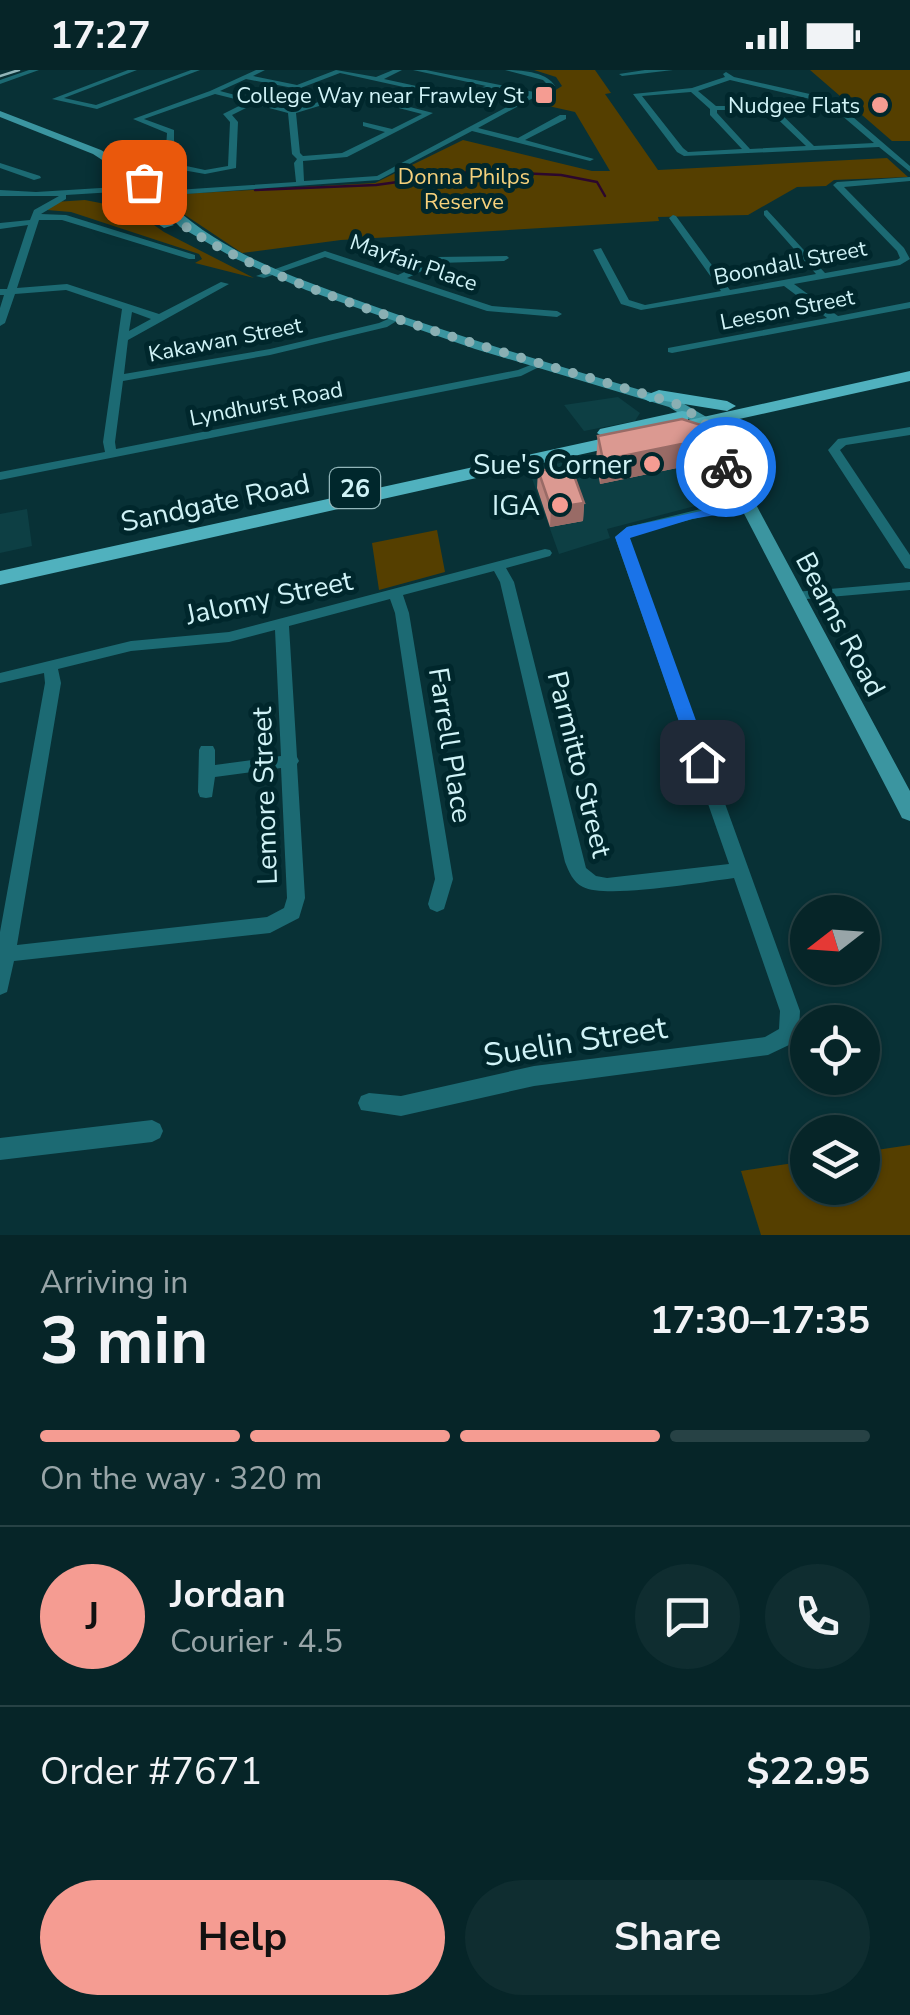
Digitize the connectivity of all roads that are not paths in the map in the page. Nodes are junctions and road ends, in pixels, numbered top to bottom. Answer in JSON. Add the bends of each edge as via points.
{"nodes":[{"id":1,"x":36,"y":70,"type":"edge"},
{"id":2,"x":134,"y":70,"type":"edge"},
{"id":3,"x":198,"y":70,"type":"edge"},
{"id":4,"x":262,"y":70,"type":"edge"},
{"id":5,"x":399,"y":70,"type":"edge"},
{"id":6,"x":416,"y":70,"type":"edge"},
{"id":7,"x":508,"y":70,"type":"edge"},
{"id":8,"x":670,"y":70,"type":"edge"},
{"id":9,"x":342,"y":71,"type":"edge"},
{"id":10,"x":522,"y":71,"type":"edge"},
{"id":11,"x":618,"y":73,"type":"edge"},
{"id":12,"x":730,"y":74,"type":"edge"},
{"id":13,"x":246,"y":77,"type":"junction"},
{"id":14,"x":376,"y":80,"type":"junction"},
{"id":15,"x":0,"y":82,"type":"edge"},
{"id":16,"x":492,"y":87,"type":"junction"},
{"id":17,"x":692,"y":90,"type":"junction"},
{"id":18,"x":213,"y":92,"type":"junction"},
{"id":19,"x":538,"y":95,"type":"junction"},
{"id":20,"x":250,"y":103,"type":"junction"},
{"id":21,"x":714,"y":108,"type":"junction"},
{"id":22,"x":292,"y":112,"type":"junction"},
{"id":23,"x":0,"y":116,"type":"edge"},
{"id":24,"x":569,"y":116,"type":"dead end"},
{"id":25,"x":366,"y":124,"type":"dead end"},
{"id":26,"x":392,"y":130,"type":"junction"},
{"id":27,"x":472,"y":130,"type":"junction"},
{"id":28,"x":521,"y":139,"type":"junction"},
{"id":29,"x":881,"y":145,"type":"junction"},
{"id":30,"x":810,"y":147,"type":"junction"},
{"id":31,"x":747,"y":150,"type":"junction"},
{"id":32,"x":596,"y":158,"type":"dead end"},
{"id":33,"x":301,"y":159,"type":"junction"},
{"id":34,"x":0,"y":166,"type":"edge"},
{"id":35,"x":910,"y":170,"type":"edge"},
{"id":36,"x":37,"y":178,"type":"dead end"},
{"id":37,"x":910,"y":179,"type":"edge"},
{"id":38,"x":144,"y":182,"type":"junction"},
{"id":39,"x":300,"y":184,"type":"junction"},
{"id":40,"x":115,"y":191,"type":"junction"},
{"id":41,"x":159,"y":192,"type":"junction"},
{"id":42,"x":0,"y":195,"type":"edge"},
{"id":43,"x":63,"y":197,"type":"junction"},
{"id":44,"x":26,"y":198,"type":"junction"},
{"id":45,"x":133,"y":202,"type":"junction"},
{"id":46,"x":780,"y":212,"type":"dead end"},
{"id":47,"x":767,"y":213,"type":"junction"},
{"id":48,"x":754,"y":214,"type":"dead end"},
{"id":49,"x":35,"y":217,"type":"junction"},
{"id":50,"x":673,"y":218,"type":"junction"},
{"id":51,"x":688,"y":218,"type":"dead end"},
{"id":52,"x":660,"y":219,"type":"dead end"},
{"id":53,"x":0,"y":226,"type":"edge"},
{"id":54,"x":598,"y":250,"type":"dead end"},
{"id":55,"x":192,"y":257,"type":"dead end"},
{"id":56,"x":504,"y":258,"type":"dead end"},
{"id":57,"x":266,"y":274,"type":"junction"},
{"id":58,"x":823,"y":276,"type":"junction"},
{"id":59,"x":399,"y":278,"type":"junction"},
{"id":60,"x":786,"y":283,"type":"junction"},
{"id":61,"x":224,"y":284,"type":"dead end"},
{"id":62,"x":6,"y":291,"type":"edge"},
{"id":63,"x":728,"y":294,"type":"junction"},
{"id":64,"x":910,"y":305,"type":"edge"},
{"id":65,"x":126,"y":309,"type":"junction"},
{"id":66,"x":558,"y":314,"type":"dead end"},
{"id":67,"x":160,"y":318,"type":"junction"},
{"id":68,"x":395,"y":318,"type":"junction"},
{"id":69,"x":837,"y":320,"type":"junction"},
{"id":70,"x":0,"y":323,"type":"edge"},
{"id":71,"x":126,"y":337,"type":"junction"},
{"id":72,"x":672,"y":350,"type":"dead end"},
{"id":73,"x":538,"y":364,"type":"junction"},
{"id":74,"x":910,"y":366,"type":"edge"},
{"id":75,"x":910,"y":376,"type":"edge"},
{"id":76,"x":119,"y":378,"type":"junction"},
{"id":77,"x":640,"y":397,"type":"junction"},
{"id":78,"x":728,"y":411,"type":"junction"},
{"id":79,"x":688,"y":421,"type":"junction"},
{"id":80,"x":645,"y":424,"type":"junction"},
{"id":81,"x":910,"y":431,"type":"edge"},
{"id":82,"x":712,"y":442,"type":"junction"},
{"id":83,"x":111,"y":453,"type":"junction"},
{"id":84,"x":0,"y":476,"type":"edge"},
{"id":85,"x":746,"y":506,"type":"junction"},
{"id":86,"x":904,"y":549,"type":"edge"},
{"id":87,"x":545,"y":553,"type":"dead end"},
{"id":88,"x":910,"y":565,"type":"edge"},
{"id":89,"x":0,"y":566,"type":"edge"},
{"id":90,"x":498,"y":566,"type":"junction"},
{"id":91,"x":0,"y":578,"type":"edge"},
{"id":92,"x":910,"y":586,"type":"edge"},
{"id":93,"x":396,"y":594,"type":"junction"},
{"id":94,"x":794,"y":596,"type":"junction"},
{"id":95,"x":282,"y":624,"type":"junction"},
{"id":96,"x":50,"y":666,"type":"junction"},
{"id":97,"x":0,"y":678,"type":"edge"},
{"id":98,"x":207,"y":750,"type":"dead end"},
{"id":99,"x":290,"y":762,"type":"junction"},
{"id":100,"x":206,"y":772,"type":"junction"},
{"id":101,"x":206,"y":792,"type":"dead end"},
{"id":102,"x":910,"y":812,"type":"edge"},
{"id":103,"x":740,"y":870,"type":"junction"},
{"id":104,"x":438,"y":904,"type":"dead end"},
{"id":105,"x":6,"y":954,"type":"junction"},
{"id":106,"x":0,"y":986,"type":"edge"},
{"id":107,"x":790,"y":1010,"type":"edge"},
{"id":108,"x":790,"y":1041,"type":"edge"},
{"id":109,"x":369,"y":1103,"type":"dead end"},
{"id":110,"x":152,"y":1131,"type":"dead end"},
{"id":111,"x":0,"y":1149,"type":"edge"}],
"edges":[{"from":1,"to":15,"type":"street"},
{"from":2,"to":3,"type":"street","via":[[57,100],[97,107]]},
{"from":4,"to":13,"type":"street"},
{"from":5,"to":14,"type":"street"},
{"from":6,"to":16,"type":"street"},
{"from":7,"to":10,"type":"street"},
{"from":8,"to":11,"type":"street"},
{"from":9,"to":13,"type":"street","via":[[298,87]]},
{"from":9,"to":14,"type":"street"},
{"from":10,"to":19,"type":"street","via":[[552,82]]},
{"from":12,"to":17,"type":"street"},
{"from":12,"to":29,"type":"street","via":[[831,102]]},
{"from":13,"to":18,"type":"street"},
{"from":14,"to":16,"type":"street","via":[[461,97]]},
{"from":16,"to":19,"type":"street"},
{"from":17,"to":21,"type":"street"},
{"from":17,"to":31,"type":"street","via":[[636,94],[683,152]]},
{"from":18,"to":20,"type":"street"},
{"from":18,"to":20,"type":"street","via":[[136,119],[172,132],[170,163],[177,167],[230,170],[234,122],[227,114]]},
{"from":19,"to":27,"type":"street"},
{"from":20,"to":22,"type":"street"},
{"from":21,"to":30,"type":"street","via":[[770,108]]},
{"from":21,"to":31,"type":"street"},
{"from":22,"to":26,"type":"street","via":[[352,94],[429,113]]},
{"from":22,"to":33,"type":"street"},
{"from":23,"to":38,"type":"main road","via":[[97,152]]},
{"from":23,"to":40,"type":"main road","via":[[92,155],[112,170]]},
{"from":24,"to":28,"type":"street"},
{"from":25,"to":26,"type":"street"},
{"from":26,"to":33,"type":"street","via":[[344,156]]},
{"from":27,"to":28,"type":"street"},
{"from":27,"to":39,"type":"street","via":[[382,177]]},
{"from":28,"to":32,"type":"street"},
{"from":29,"to":30,"type":"street"},
{"from":29,"to":35,"type":"street"},
{"from":30,"to":31,"type":"street"},
{"from":33,"to":39,"type":"street"},
{"from":34,"to":36,"type":"street"},
{"from":37,"to":58,"type":"street","name":"Boondall Street","via":[[838,184],[906,259]]},
{"from":38,"to":40,"type":"main road"},
{"from":38,"to":41,"type":"main road"},
{"from":39,"to":41,"type":"street"},
{"from":40,"to":42,"type":"street"},
{"from":40,"to":43,"type":"street"},
{"from":40,"to":45,"type":"main road"},
{"from":41,"to":45,"type":"main road"},
{"from":41,"to":57,"type":"main road","via":[[164,210]]},
{"from":42,"to":44,"type":"street"},
{"from":43,"to":44,"type":"street"},
{"from":43,"to":49,"type":"street"},
{"from":44,"to":49,"type":"street"},
{"from":45,"to":57,"type":"main road","via":[[200,246]]},
{"from":46,"to":47,"type":"street"},
{"from":47,"to":48,"type":"street"},
{"from":47,"to":58,"type":"street"},
{"from":49,"to":53,"type":"street"},
{"from":49,"to":55,"type":"street","via":[[63,217]]},
{"from":49,"to":62,"type":"street"},
{"from":50,"to":51,"type":"street"},
{"from":50,"to":52,"type":"street"},
{"from":50,"to":63,"type":"street"},
{"from":54,"to":63,"type":"street","name":"Boondall Street","via":[[624,300],[634,306]]},
{"from":56,"to":59,"type":"street","via":[[437,260]]},
{"from":57,"to":59,"type":"street","name":"Mayfair Place","via":[[322,254]]},
{"from":57,"to":68,"type":"main road"},
{"from":58,"to":60,"type":"street","name":"Boondall Street"},
{"from":59,"to":66,"type":"street","name":"Mayfair Place","via":[[492,309]]},
{"from":60,"to":63,"type":"street","name":"Boondall Street"},
{"from":60,"to":69,"type":"street"},
{"from":61,"to":67,"type":"street"},
{"from":62,"to":65,"type":"street","via":[[68,287]]},
{"from":62,"to":70,"type":"street"},
{"from":64,"to":69,"type":"street","name":"Leeson Street"},
{"from":65,"to":67,"type":"street"},
{"from":65,"to":71,"type":"street"},
{"from":67,"to":71,"type":"street"},
{"from":68,"to":73,"type":"main road"},
{"from":68,"to":76,"type":"street","name":"Kakawan Street","via":[[291,348]]},
{"from":69,"to":72,"type":"street","name":"Leeson Street"},
{"from":71,"to":76,"type":"street"},
{"from":73,"to":77,"type":"main road"},
{"from":73,"to":83,"type":"street","name":"Lyndhurst Road","via":[[521,373]]},
{"from":74,"to":78,"type":"highway","name":"Sandgate Road","number":"26"},
{"from":75,"to":78,"type":"highway","name":"Sandgate Road","number":"26"},
{"from":76,"to":83,"type":"street"},
{"from":77,"to":78,"type":"highway"},
{"from":77,"to":79,"type":"main road"},
{"from":77,"to":80,"type":"highway"},
{"from":78,"to":79,"type":"highway","name":"Sandgate Road","number":"26"},
{"from":78,"to":82,"type":"highway"},
{"from":79,"to":80,"type":"highway","name":"Sandgate Road","number":"26"},
{"from":79,"to":82,"type":"highway"},
{"from":79,"to":82,"type":"main road","name":"Beams Road"},
{"from":79,"to":91,"type":"highway","name":"Sandgate Road","number":"26"},
{"from":80,"to":89,"type":"highway","name":"Sandgate Road","number":"26"},
{"from":81,"to":86,"type":"street","via":[[838,443],[834,452]]},
{"from":82,"to":85,"type":"main road","name":"Beams Road"},
{"from":83,"to":84,"type":"street","name":"Lyndhurst Road"},
{"from":85,"to":94,"type":"main road","name":"Beams Road"},
{"from":85,"to":103,"type":"street","name":"Suelin Street","via":[[624,534]]},
{"from":86,"to":88,"type":"street"},
{"from":87,"to":90,"type":"street","name":"Jalomy Street"},
{"from":90,"to":93,"type":"street","name":"Jalomy Street"},
{"from":90,"to":103,"type":"street","name":"Parmitto Street","via":[[582,878],[607,885]]},
{"from":92,"to":94,"type":"street"},
{"from":93,"to":95,"type":"street","name":"Jalomy Street"},
{"from":93,"to":104,"type":"street","name":"Farrell Place","via":[[444,878]]},
{"from":94,"to":102,"type":"main road","name":"Beams Road"},
{"from":95,"to":96,"type":"street","name":"Jalomy Street","via":[[218,639],[131,646]]},
{"from":95,"to":99,"type":"street","name":"Lemore Street"},
{"from":96,"to":97,"type":"street","name":"Jalomy Street"},
{"from":96,"to":105,"type":"street"},
{"from":98,"to":100,"type":"street"},
{"from":99,"to":100,"type":"street"},
{"from":99,"to":105,"type":"street","name":"Lemore Street","via":[[296,898],[286,920]]},
{"from":100,"to":101,"type":"street"},
{"from":103,"to":107,"type":"street","name":"Suelin Street"},
{"from":105,"to":106,"type":"street"},
{"from":108,"to":109,"type":"street","name":"Suelin Street","via":[[534,1076],[401,1106]]},
{"from":110,"to":111,"type":"street"}]}
